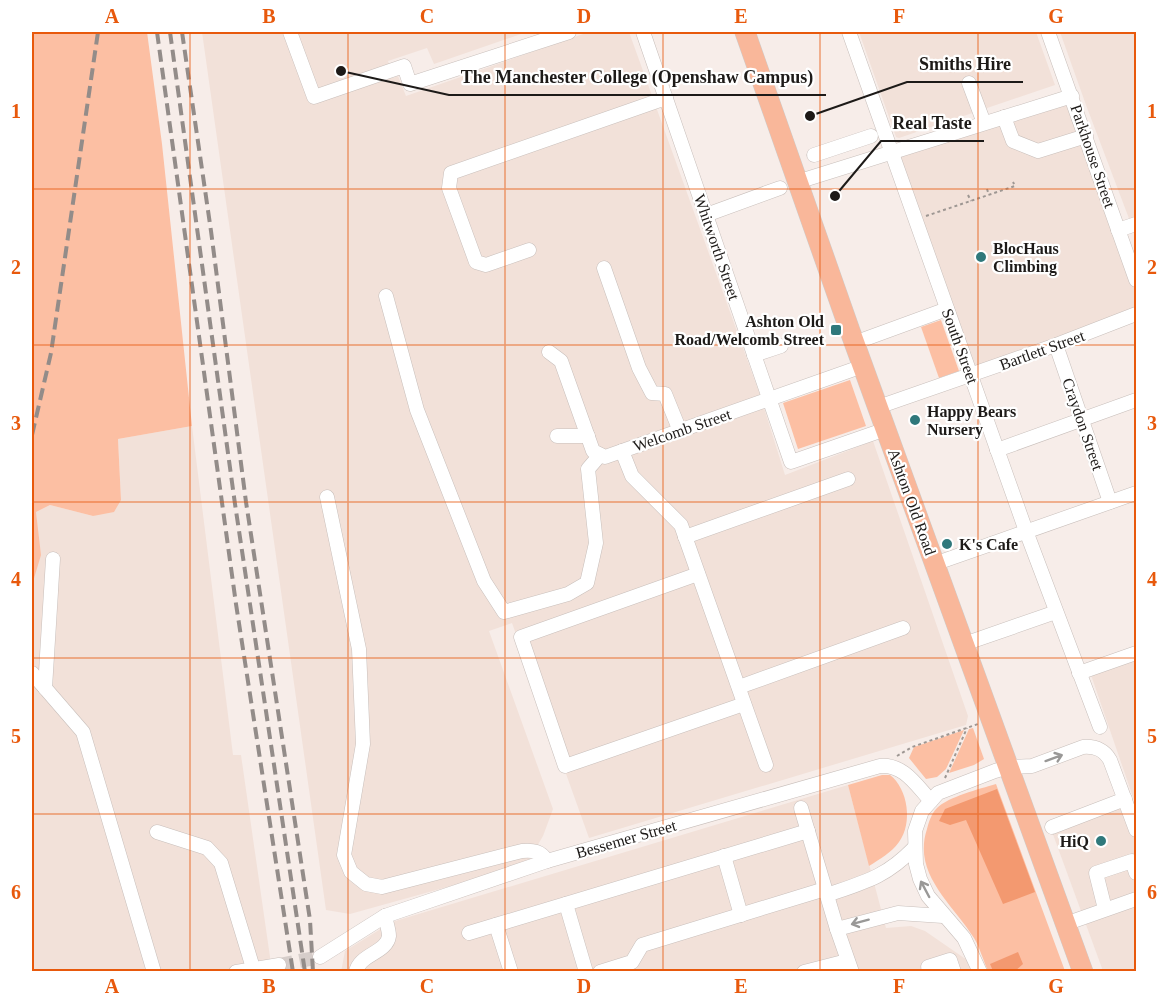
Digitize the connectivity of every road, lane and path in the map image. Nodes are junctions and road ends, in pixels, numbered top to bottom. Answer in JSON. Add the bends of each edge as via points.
{"nodes":[{"id":1,"x":290,"y":32,"type":"edge"},
{"id":2,"x":569,"y":32,"type":"edge"},
{"id":3,"x":643,"y":32,"type":"edge"},
{"id":4,"x":745,"y":32,"type":"edge"},
{"id":5,"x":849,"y":32,"type":"edge"},
{"id":6,"x":1048,"y":32,"type":"edge"},
{"id":7,"x":969,"y":83,"type":"dead end"},
{"id":8,"x":1072,"y":96,"type":"junction"},
{"id":9,"x":666,"y":99,"type":"junction"},
{"id":10,"x":1004,"y":117,"type":"junction"},
{"id":11,"x":984,"y":123,"type":"junction"},
{"id":12,"x":870,"y":136,"type":"dead end"},
{"id":13,"x":1086,"y":136,"type":"junction"},
{"id":14,"x":844,"y":145,"type":"junction"},
{"id":15,"x":891,"y":152,"type":"junction"},
{"id":16,"x":814,"y":155,"type":"dead end"},
{"id":17,"x":851,"y":165,"type":"junction"},
{"id":18,"x":1013,"y":182,"type":"dead end"},
{"id":19,"x":789,"y":185,"type":"junction"},
{"id":20,"x":987,"y":189,"type":"dead end"},
{"id":21,"x":968,"y":195,"type":"dead end"},
{"id":22,"x":989,"y":195,"type":"junction"},
{"id":23,"x":970,"y":201,"type":"junction"},
{"id":24,"x":706,"y":215,"type":"junction"},
{"id":25,"x":915,"y":220,"type":"junction"},
{"id":26,"x":1137,"y":224,"type":"edge"},
{"id":27,"x":1118,"y":230,"type":"junction"},
{"id":28,"x":529,"y":250,"type":"dead end"},
{"id":29,"x":604,"y":268,"type":"dead end"},
{"id":30,"x":1137,"y":280,"type":"edge"},
{"id":31,"x":386,"y":296,"type":"dead end"},
{"id":32,"x":947,"y":309,"type":"junction"},
{"id":33,"x":1137,"y":314,"type":"edge"},
{"id":34,"x":854,"y":343,"type":"junction"},
{"id":35,"x":1056,"y":345,"type":"junction"},
{"id":36,"x":781,"y":346,"type":"dead end"},
{"id":37,"x":549,"y":351,"type":"dead end"},
{"id":38,"x":754,"y":355,"type":"junction"},
{"id":39,"x":863,"y":366,"type":"junction"},
{"id":40,"x":971,"y":375,"type":"junction"},
{"id":41,"x":770,"y":399,"type":"junction"},
{"id":42,"x":1137,"y":400,"type":"edge"},
{"id":43,"x":878,"y":407,"type":"junction"},
{"id":44,"x":1082,"y":420,"type":"junction"},
{"id":45,"x":886,"y":429,"type":"junction"},
{"id":46,"x":680,"y":431,"type":"junction"},
{"id":47,"x":557,"y":436,"type":"dead end"},
{"id":48,"x":588,"y":436,"type":"junction"},
{"id":49,"x":997,"y":450,"type":"junction"},
{"id":50,"x":622,"y":451,"type":"junction"},
{"id":51,"x":600,"y":455,"type":"junction"},
{"id":52,"x":848,"y":479,"type":"dead end"},
{"id":53,"x":1137,"y":493,"type":"edge"},
{"id":54,"x":327,"y":497,"type":"dead end"},
{"id":55,"x":1110,"y":502,"type":"junction"},
{"id":56,"x":1026,"y":531,"type":"junction"},
{"id":57,"x":685,"y":537,"type":"junction"},
{"id":58,"x":53,"y":559,"type":"dead end"},
{"id":59,"x":934,"y":564,"type":"junction"},
{"id":60,"x":698,"y":574,"type":"junction"},
{"id":61,"x":1056,"y":612,"type":"junction"},
{"id":62,"x":903,"y":628,"type":"dead end"},
{"id":63,"x":963,"y":644,"type":"junction"},
{"id":64,"x":1137,"y":652,"type":"edge"},
{"id":65,"x":32,"y":673,"type":"edge"},
{"id":66,"x":1079,"y":673,"type":"junction"},
{"id":67,"x":739,"y":687,"type":"junction"},
{"id":68,"x":45,"y":688,"type":"junction"},
{"id":69,"x":744,"y":704,"type":"junction"},
{"id":70,"x":978,"y":724,"type":"dead end"},
{"id":71,"x":1100,"y":727,"type":"dead end"},
{"id":72,"x":967,"y":728,"type":"junction"},
{"id":73,"x":766,"y":765,"type":"dead end"},
{"id":74,"x":884,"y":765,"type":"junction"},
{"id":75,"x":1008,"y":767,"type":"junction"},
{"id":76,"x":934,"y":797,"type":"junction"},
{"id":77,"x":1125,"y":799,"type":"junction"},
{"id":78,"x":801,"y":808,"type":"dead end"},
{"id":79,"x":1052,"y":827,"type":"dead end"},
{"id":80,"x":1137,"y":830,"type":"edge"},
{"id":81,"x":157,"y":831,"type":"dead end"},
{"id":82,"x":808,"y":831,"type":"junction"},
{"id":83,"x":914,"y":848,"type":"junction"},
{"id":84,"x":724,"y":856,"type":"junction"},
{"id":85,"x":547,"y":861,"type":"junction"},
{"id":86,"x":1137,"y":873,"type":"edge"},
{"id":87,"x":826,"y":892,"type":"junction"},
{"id":88,"x":1137,"y":899,"type":"edge"},
{"id":89,"x":566,"y":904,"type":"junction"},
{"id":90,"x":1105,"y":909,"type":"junction"},
{"id":91,"x":741,"y":915,"type":"junction"},
{"id":92,"x":385,"y":916,"type":"junction"},
{"id":93,"x":943,"y":916,"type":"junction"},
{"id":94,"x":1065,"y":924,"type":"junction"},
{"id":95,"x":496,"y":925,"type":"junction"},
{"id":96,"x":837,"y":929,"type":"junction"},
{"id":97,"x":469,"y":933,"type":"dead end"},
{"id":98,"x":320,"y":957,"type":"tunnel mouth"},
{"id":99,"x":279,"y":964,"type":"tunnel mouth"},
{"id":100,"x":850,"y":966,"type":"edge"},
{"id":101,"x":928,"y":967,"type":"dead end"},
{"id":102,"x":253,"y":968,"type":"junction"},
{"id":103,"x":154,"y":972,"type":"edge"},
{"id":104,"x":236,"y":972,"type":"edge"},
{"id":105,"x":356,"y":972,"type":"edge"},
{"id":106,"x":511,"y":972,"type":"edge"},
{"id":107,"x":586,"y":972,"type":"edge"},
{"id":108,"x":600,"y":972,"type":"edge"},
{"id":109,"x":804,"y":972,"type":"edge"},
{"id":110,"x":954,"y":972,"type":"edge"},
{"id":111,"x":980,"y":972,"type":"edge"},
{"id":112,"x":1083,"y":972,"type":"edge"}],
"edges":[{"from":1,"to":2,"type":"street","via":[[314,97],[404,66],[410,84]]},
{"from":3,"to":9,"type":"street","name":"Whitworth Street"},
{"from":4,"to":19,"type":"highway","name":"Ashton Old Road"},
{"from":5,"to":15,"type":"street","name":"South Street"},
{"from":6,"to":8,"type":"street","name":"Parkhouse Street"},
{"from":7,"to":11,"type":"street"},
{"from":8,"to":10,"type":"street"},
{"from":8,"to":13,"type":"street","name":"Parkhouse Street"},
{"from":9,"to":24,"type":"street","name":"Whitworth Street"},
{"from":9,"to":28,"type":"street","via":[[451,173],[449,188],[476,262],[486,265]]},
{"from":10,"to":11,"type":"street"},
{"from":10,"to":13,"type":"street","via":[[1013,141],[1038,151]]},
{"from":11,"to":15,"type":"street"},
{"from":12,"to":14,"type":"street"},
{"from":13,"to":27,"type":"street","name":"Parkhouse Street"},
{"from":14,"to":16,"type":"street"},
{"from":14,"to":17,"type":"street"},
{"from":15,"to":17,"type":"street"},
{"from":15,"to":25,"type":"street","name":"South Street"},
{"from":17,"to":19,"type":"street"},
{"from":18,"to":22,"type":"path","via":[[1015,186]]},
{"from":19,"to":24,"type":"street"},
{"from":19,"to":34,"type":"highway","name":"Ashton Old Road"},
{"from":20,"to":22,"type":"path"},
{"from":21,"to":23,"type":"path"},
{"from":22,"to":23,"type":"path"},
{"from":23,"to":25,"type":"path"},
{"from":24,"to":38,"type":"street","name":"Whitworth Street"},
{"from":25,"to":32,"type":"street","name":"South Street"},
{"from":26,"to":27,"type":"street"},
{"from":27,"to":30,"type":"street","name":"Parkhouse Street"},
{"from":29,"to":46,"type":"street","via":[[639,368],[652,393],[665,394]]},
{"from":31,"to":51,"type":"street","via":[[417,410],[484,581],[504,612],[568,594],[586,583],[596,543],[588,469]]},
{"from":32,"to":34,"type":"street"},
{"from":32,"to":40,"type":"street","name":"South Street"},
{"from":33,"to":35,"type":"street","name":"Bartlett Street"},
{"from":34,"to":39,"type":"highway","name":"Ashton Old Road"},
{"from":35,"to":40,"type":"street","name":"Bartlett Street"},
{"from":35,"to":44,"type":"street","name":"Craydon Street"},
{"from":36,"to":38,"type":"street"},
{"from":37,"to":48,"type":"street","via":[[561,361]]},
{"from":38,"to":41,"type":"street","name":"Whitworth Street"},
{"from":39,"to":41,"type":"street","name":"Welcomb Street"},
{"from":39,"to":43,"type":"highway","name":"Ashton Old Road"},
{"from":40,"to":43,"type":"street","name":"Bartlett Street"},
{"from":40,"to":49,"type":"street","name":"South Street"},
{"from":41,"to":45,"type":"street","name":"Whitworth Street","via":[[791,462]]},
{"from":41,"to":46,"type":"street","name":"Welcomb Street"},
{"from":42,"to":44,"type":"street"},
{"from":43,"to":45,"type":"highway","name":"Ashton Old Road"},
{"from":44,"to":49,"type":"street"},
{"from":44,"to":55,"type":"street","name":"Craydon Street"},
{"from":45,"to":59,"type":"highway","name":"Ashton Old Road"},
{"from":46,"to":50,"type":"street","name":"Welcomb Street"},
{"from":47,"to":48,"type":"street"},
{"from":48,"to":51,"type":"street","via":[[593,452]]},
{"from":49,"to":56,"type":"street","name":"South Street"},
{"from":50,"to":51,"type":"street","name":"Welcomb Street"},
{"from":50,"to":57,"type":"street","via":[[632,476],[672,514]]},
{"from":52,"to":57,"type":"street"},
{"from":53,"to":55,"type":"street"},
{"from":54,"to":85,"type":"street","via":[[359,650],[363,744],[344,855],[351,873],[366,884],[382,887],[522,851],[542,854]]},
{"from":55,"to":56,"type":"street"},
{"from":56,"to":59,"type":"street"},
{"from":56,"to":61,"type":"street","name":"South Street"},
{"from":57,"to":60,"type":"street"},
{"from":58,"to":68,"type":"street"},
{"from":59,"to":63,"type":"highway","name":"Ashton Old Road"},
{"from":60,"to":67,"type":"street"},
{"from":60,"to":69,"type":"street","via":[[521,637],[565,766]]},
{"from":61,"to":63,"type":"street"},
{"from":61,"to":66,"type":"street","name":"South Street"},
{"from":62,"to":67,"type":"street"},
{"from":63,"to":75,"type":"highway","name":"Ashton Old Road"},
{"from":64,"to":66,"type":"street"},
{"from":65,"to":68,"type":"street"},
{"from":66,"to":71,"type":"street","name":"South Street"},
{"from":67,"to":69,"type":"street"},
{"from":68,"to":103,"type":"street","via":[[83,732]]},
{"from":69,"to":73,"type":"street"},
{"from":70,"to":72,"type":"path"},
{"from":72,"to":74,"type":"path","via":[[912,747]]},
{"from":72,"to":76,"type":"path"},
{"from":74,"to":76,"type":"street","via":[[896,766]]},
{"from":74,"to":85,"type":"street","name":"Bessemer Street"},
{"from":75,"to":76,"type":"street"},
{"from":75,"to":77,"type":"street","one_way":true,"via":[[1032,766],[1083,747],[1099,749],[1110,760]]},
{"from":75,"to":94,"type":"highway","name":"Ashton Old Road"},
{"from":76,"to":83,"type":"street","via":[[918,821]]},
{"from":77,"to":79,"type":"street"},
{"from":77,"to":80,"type":"street"},
{"from":78,"to":82,"type":"street"},
{"from":81,"to":102,"type":"street","via":[[207,848],[221,863]]},
{"from":82,"to":84,"type":"street"},
{"from":82,"to":87,"type":"street"},
{"from":83,"to":87,"type":"street","via":[[898,864],[872,880]]},
{"from":93,"to":83,"type":"street","one_way":true,"via":[[920,879]]},
{"from":84,"to":89,"type":"street"},
{"from":84,"to":91,"type":"street"},
{"from":85,"to":92,"type":"street","name":"Bessemer Street"},
{"from":86,"to":90,"type":"street","via":[[1132,861],[1096,873]]},
{"from":87,"to":91,"type":"street"},
{"from":87,"to":96,"type":"street"},
{"from":88,"to":90,"type":"street"},
{"from":89,"to":95,"type":"street"},
{"from":89,"to":107,"type":"street"},
{"from":90,"to":94,"type":"street"},
{"from":91,"to":108,"type":"street","via":[[642,945],[632,962]]},
{"from":92,"to":98,"type":"street","name":"Bessemer Street"},
{"from":92,"to":105,"type":"street","via":[[387,941],[359,962]]},
{"from":93,"to":96,"type":"street","one_way":true,"via":[[898,913]]},
{"from":93,"to":111,"type":"street","via":[[964,938]]},
{"from":94,"to":112,"type":"highway","name":"Ashton Old Road"},
{"from":95,"to":97,"type":"street"},
{"from":95,"to":106,"type":"street"},
{"from":96,"to":100,"type":"street"},
{"from":99,"to":102,"type":"street"},
{"from":100,"to":109,"type":"street"},
{"from":101,"to":110,"type":"street","via":[[950,960]]},
{"from":102,"to":104,"type":"street"}]}
